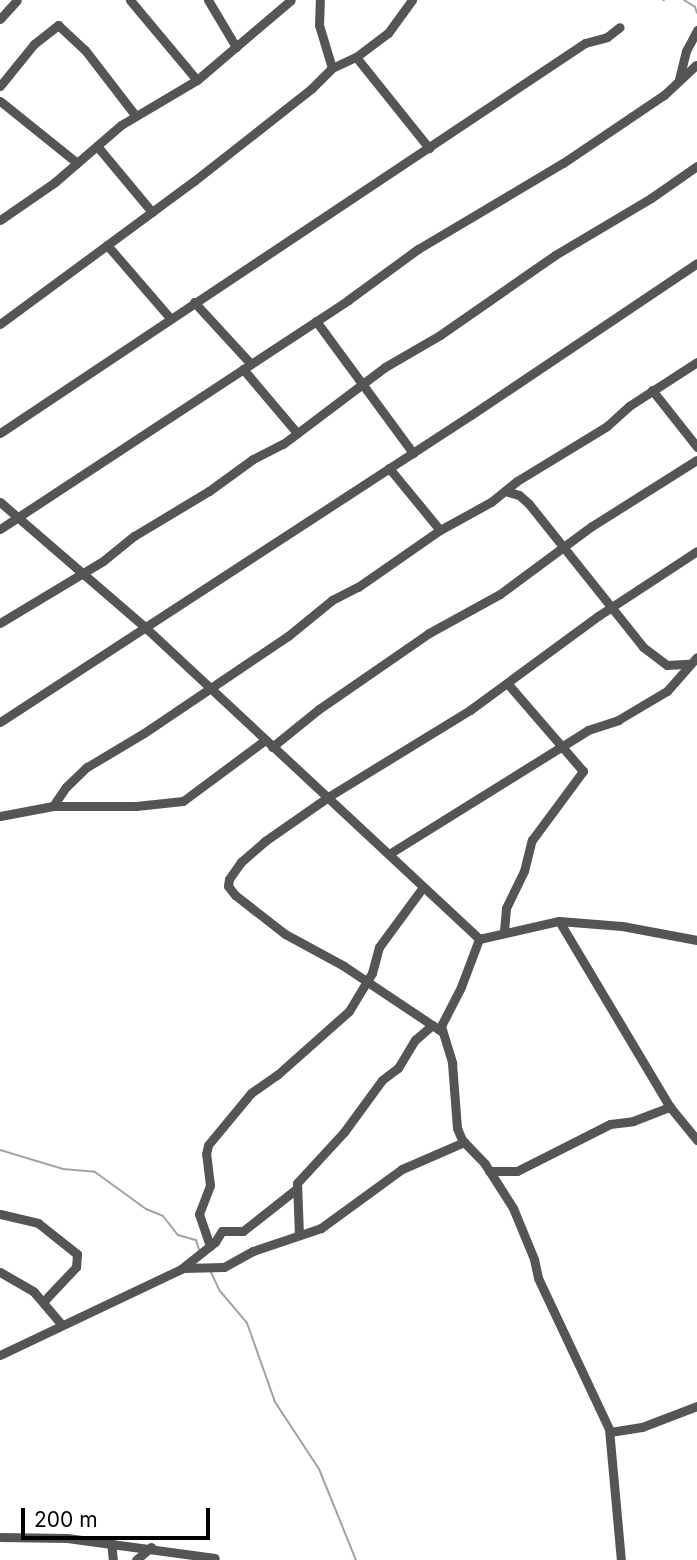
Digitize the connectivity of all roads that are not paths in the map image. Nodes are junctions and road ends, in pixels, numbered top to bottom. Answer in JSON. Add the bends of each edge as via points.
{"nodes":[{"id":1,"x":17,"y":0,"type":"edge"},
{"id":2,"x":131,"y":0,"type":"edge"},
{"id":3,"x":208,"y":0,"type":"edge"},
{"id":4,"x":291,"y":0,"type":"edge"},
{"id":5,"x":320,"y":0,"type":"edge"},
{"id":6,"x":412,"y":0,"type":"edge"},
{"id":7,"x":0,"y":19,"type":"edge"},
{"id":8,"x":620,"y":27,"type":"dead end"},
{"id":9,"x":697,"y":30,"type":"edge"},
{"id":10,"x":236,"y":47,"type":"junction"},
{"id":11,"x":356,"y":57,"type":"junction"},
{"id":12,"x":696,"y":65,"type":"edge"},
{"id":13,"x":332,"y":68,"type":"junction"},
{"id":14,"x":679,"y":79,"type":"junction"},
{"id":15,"x":197,"y":80,"type":"junction"},
{"id":16,"x":0,"y":86,"type":"edge"},
{"id":17,"x":0,"y":101,"type":"edge"},
{"id":18,"x":135,"y":115,"type":"junction"},
{"id":19,"x":97,"y":146,"type":"junction"},
{"id":20,"x":429,"y":148,"type":"junction"},
{"id":21,"x":76,"y":163,"type":"junction"},
{"id":22,"x":697,"y":166,"type":"edge"},
{"id":23,"x":152,"y":212,"type":"junction"},
{"id":24,"x":0,"y":220,"type":"edge"},
{"id":25,"x":107,"y":245,"type":"junction"},
{"id":26,"x":697,"y":263,"type":"edge"},
{"id":27,"x":194,"y":302,"type":"junction"},
{"id":28,"x":170,"y":318,"type":"junction"},
{"id":29,"x":316,"y":321,"type":"junction"},
{"id":30,"x":0,"y":324,"type":"edge"},
{"id":31,"x":697,"y":362,"type":"edge"},
{"id":32,"x":247,"y":366,"type":"junction"},
{"id":33,"x":362,"y":384,"type":"junction"},
{"id":34,"x":652,"y":390,"type":"junction"},
{"id":35,"x":0,"y":433,"type":"edge"},
{"id":36,"x":297,"y":433,"type":"junction"},
{"id":37,"x":697,"y":447,"type":"edge"},
{"id":38,"x":413,"y":453,"type":"junction"},
{"id":39,"x":697,"y":460,"type":"edge"},
{"id":40,"x":389,"y":468,"type":"junction"},
{"id":41,"x":505,"y":491,"type":"junction"},
{"id":42,"x":0,"y":502,"type":"edge"},
{"id":43,"x":17,"y":516,"type":"junction"},
{"id":44,"x":0,"y":529,"type":"edge"},
{"id":45,"x":440,"y":530,"type":"junction"},
{"id":46,"x":563,"y":547,"type":"junction"},
{"id":47,"x":697,"y":551,"type":"edge"},
{"id":48,"x":81,"y":572,"type":"junction"},
{"id":49,"x":610,"y":609,"type":"junction"},
{"id":50,"x":0,"y":623,"type":"edge"},
{"id":51,"x":146,"y":629,"type":"junction"},
{"id":52,"x":697,"y":656,"type":"edge"},
{"id":53,"x":689,"y":664,"type":"junction"},
{"id":54,"x":507,"y":683,"type":"junction"},
{"id":55,"x":208,"y":687,"type":"junction"},
{"id":56,"x":0,"y":722,"type":"edge"},
{"id":57,"x":268,"y":743,"type":"junction"},
{"id":58,"x":559,"y":747,"type":"junction"},
{"id":59,"x":328,"y":797,"type":"junction"},
{"id":60,"x":53,"y":806,"type":"junction"},
{"id":61,"x":0,"y":816,"type":"edge"},
{"id":62,"x":389,"y":854,"type":"junction"},
{"id":63,"x":423,"y":887,"type":"junction"},
{"id":64,"x":559,"y":921,"type":"junction"},
{"id":65,"x":504,"y":931,"type":"junction"},
{"id":66,"x":479,"y":939,"type":"junction"},
{"id":67,"x":697,"y":940,"type":"edge"},
{"id":68,"x":368,"y":981,"type":"junction"},
{"id":69,"x":432,"y":1025,"type":"junction"},
{"id":70,"x":441,"y":1031,"type":"junction"},
{"id":71,"x":670,"y":1107,"type":"junction"},
{"id":72,"x":697,"y":1140,"type":"edge"},
{"id":73,"x":464,"y":1142,"type":"junction"},
{"id":74,"x":489,"y":1171,"type":"junction"},
{"id":75,"x":295,"y":1190,"type":"junction"},
{"id":76,"x":0,"y":1214,"type":"edge"},
{"id":77,"x":299,"y":1235,"type":"junction"},
{"id":78,"x":210,"y":1246,"type":"junction"},
{"id":79,"x":183,"y":1268,"type":"junction"},
{"id":80,"x":0,"y":1272,"type":"edge"},
{"id":81,"x":43,"y":1302,"type":"junction"},
{"id":82,"x":62,"y":1325,"type":"junction"},
{"id":83,"x":0,"y":1355,"type":"edge"},
{"id":84,"x":697,"y":1406,"type":"edge"},
{"id":85,"x":610,"y":1433,"type":"junction"},
{"id":86,"x":0,"y":1537,"type":"edge"},
{"id":87,"x":111,"y":1542,"type":"junction"},
{"id":88,"x":151,"y":1547,"type":"junction"},
{"id":89,"x":215,"y":1558,"type":"dead end"},
{"id":90,"x":113,"y":1560,"type":"edge"},
{"id":91,"x":136,"y":1560,"type":"edge"},
{"id":92,"x":621,"y":1560,"type":"edge"}],
"edges":[{"from":1,"to":7,"type":"street"},
{"from":2,"to":15,"type":"street"},
{"from":3,"to":10,"type":"street"},
{"from":4,"to":10,"type":"street"},
{"from":5,"to":13,"type":"street","via":[[319,25]]},
{"from":6,"to":11,"type":"street","via":[[388,33]]},
{"from":8,"to":20,"type":"street","via":[[607,37],[586,43]]},
{"from":9,"to":14,"type":"street"},
{"from":10,"to":15,"type":"street"},
{"from":11,"to":13,"type":"street"},
{"from":11,"to":20,"type":"street"},
{"from":12,"to":14,"type":"street"},
{"from":13,"to":23,"type":"street"},
{"from":14,"to":29,"type":"street","via":[[664,96],[418,249]]},
{"from":15,"to":18,"type":"street"},
{"from":16,"to":18,"type":"street","via":[[34,44],[58,25],[85,50]]},
{"from":17,"to":21,"type":"street"},
{"from":18,"to":19,"type":"street"},
{"from":19,"to":21,"type":"street"},
{"from":19,"to":23,"type":"street"},
{"from":20,"to":27,"type":"street"},
{"from":21,"to":24,"type":"street"},
{"from":22,"to":33,"type":"street"},
{"from":23,"to":25,"type":"street"},
{"from":25,"to":28,"type":"street"},
{"from":25,"to":30,"type":"street"},
{"from":26,"to":38,"type":"street"},
{"from":27,"to":28,"type":"street"},
{"from":27,"to":32,"type":"street"},
{"from":28,"to":35,"type":"street"},
{"from":29,"to":32,"type":"street"},
{"from":29,"to":33,"type":"street"},
{"from":31,"to":34,"type":"street"},
{"from":32,"to":36,"type":"street"},
{"from":32,"to":43,"type":"street"},
{"from":33,"to":36,"type":"street"},
{"from":33,"to":38,"type":"street"},
{"from":34,"to":37,"type":"street"},
{"from":34,"to":41,"type":"street","via":[[607,426]]},
{"from":36,"to":48,"type":"street"},
{"from":38,"to":40,"type":"street"},
{"from":39,"to":46,"type":"street"},
{"from":40,"to":45,"type":"street"},
{"from":40,"to":51,"type":"street"},
{"from":41,"to":45,"type":"street"},
{"from":41,"to":46,"type":"street","via":[[525,500]]},
{"from":42,"to":43,"type":"street"},
{"from":43,"to":44,"type":"street"},
{"from":43,"to":48,"type":"street"},
{"from":45,"to":55,"type":"street"},
{"from":46,"to":49,"type":"street"},
{"from":46,"to":57,"type":"street","via":[[500,594],[429,633]]},
{"from":47,"to":49,"type":"street"},
{"from":48,"to":50,"type":"street"},
{"from":48,"to":51,"type":"street"},
{"from":49,"to":53,"type":"street","via":[[640,645],[663,663]]},
{"from":49,"to":54,"type":"street"},
{"from":51,"to":55,"type":"street"},
{"from":51,"to":56,"type":"street"},
{"from":52,"to":53,"type":"street"},
{"from":53,"to":58,"type":"street","via":[[667,691]]},
{"from":54,"to":58,"type":"street"},
{"from":54,"to":59,"type":"street"},
{"from":55,"to":57,"type":"street"},
{"from":55,"to":60,"type":"street","via":[[83,770]]},
{"from":57,"to":59,"type":"street"},
{"from":57,"to":60,"type":"street","via":[[183,801]]},
{"from":58,"to":62,"type":"street"},
{"from":58,"to":65,"type":"street","via":[[581,765],[582,773],[532,840],[506,908]]},
{"from":59,"to":62,"type":"street"},
{"from":59,"to":68,"type":"street","via":[[245,858],[228,886],[285,934]]},
{"from":60,"to":61,"type":"street"},
{"from":62,"to":63,"type":"street"},
{"from":63,"to":66,"type":"street"},
{"from":63,"to":68,"type":"street","via":[[379,947]]},
{"from":64,"to":65,"type":"street"},
{"from":64,"to":67,"type":"street","via":[[622,926]]},
{"from":64,"to":71,"type":"street"},
{"from":65,"to":66,"type":"street"},
{"from":66,"to":70,"type":"street"},
{"from":68,"to":69,"type":"street"},
{"from":68,"to":78,"type":"street","via":[[349,1011],[251,1093],[208,1145],[210,1185],[199,1214]]},
{"from":69,"to":70,"type":"street"},
{"from":69,"to":75,"type":"street","via":[[415,1040],[398,1068],[382,1080],[344,1132],[300,1177]]},
{"from":70,"to":73,"type":"street","via":[[451,1058],[456,1120]]},
{"from":71,"to":72,"type":"street"},
{"from":71,"to":74,"type":"street","via":[[610,1124],[517,1171]]},
{"from":73,"to":74,"type":"street"},
{"from":73,"to":77,"type":"street","via":[[402,1169],[324,1226]]},
{"from":74,"to":85,"type":"street","via":[[513,1208],[538,1278]]},
{"from":75,"to":77,"type":"street"},
{"from":75,"to":78,"type":"street","via":[[243,1231],[222,1231]]},
{"from":76,"to":81,"type":"street","via":[[38,1223],[77,1254],[76,1267]]},
{"from":77,"to":79,"type":"street","via":[[246,1253],[225,1267]]},
{"from":78,"to":79,"type":"street"},
{"from":79,"to":82,"type":"street"},
{"from":80,"to":81,"type":"street","via":[[25,1284]]},
{"from":81,"to":82,"type":"street"},
{"from":82,"to":83,"type":"street"},
{"from":84,"to":85,"type":"street","via":[[642,1427]]},
{"from":85,"to":92,"type":"street"},
{"from":86,"to":87,"type":"street"},
{"from":87,"to":88,"type":"street"},
{"from":87,"to":90,"type":"street"},
{"from":88,"to":89,"type":"street"},
{"from":88,"to":91,"type":"street"}]}
